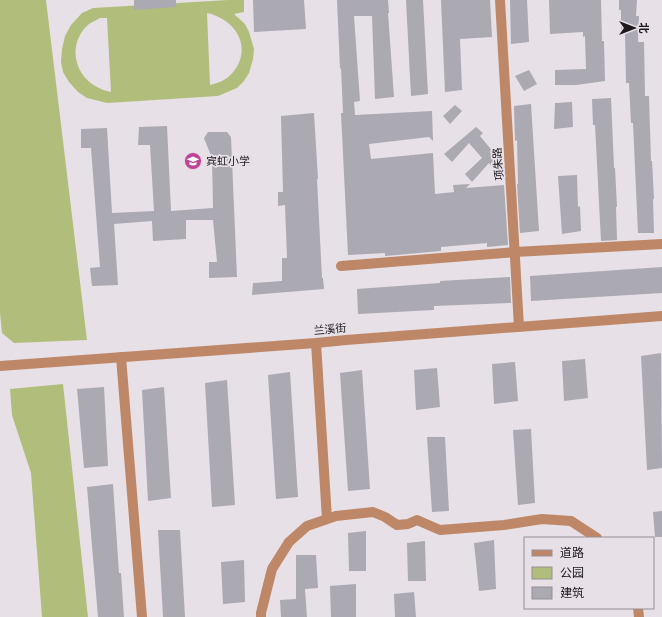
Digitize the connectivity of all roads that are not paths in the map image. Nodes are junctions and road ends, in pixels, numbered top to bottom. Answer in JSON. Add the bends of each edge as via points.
{"nodes":[{"id":1,"x":500,"y":0,"type":"edge"},
{"id":2,"x":662,"y":244,"type":"edge"},
{"id":3,"x":515,"y":252,"type":"junction"},
{"id":4,"x":341,"y":266,"type":"dead end"},
{"id":5,"x":662,"y":316,"type":"edge"},
{"id":6,"x":520,"y":327,"type":"junction"},
{"id":7,"x":316,"y":343,"type":"junction"},
{"id":8,"x":121,"y":357,"type":"junction"},
{"id":9,"x":0,"y":366,"type":"edge"},
{"id":10,"x":327,"y":519,"type":"junction"},
{"id":11,"x":596,"y":537,"type":"edge"},
{"id":12,"x":142,"y":617,"type":"edge"},
{"id":13,"x":261,"y":617,"type":"edge"}],
"edges":[{"from":1,"to":3,"type":"street","name":"项朱路"},
{"from":2,"to":3,"type":"street"},
{"from":3,"to":4,"type":"street"},
{"from":3,"to":6,"type":"street","name":"项朱路"},
{"from":5,"to":6,"type":"street","name":"兰溪街"},
{"from":6,"to":7,"type":"street","name":"兰溪街"},
{"from":7,"to":8,"type":"street","name":"兰溪街"},
{"from":7,"to":10,"type":"street"},
{"from":8,"to":9,"type":"street","name":"兰溪街"},
{"from":8,"to":12,"type":"street"},
{"from":10,"to":11,"type":"street","via":[[373,512],[397,526],[417,520],[440,530],[504,526],[542,519],[572,521]]},
{"from":10,"to":13,"type":"street","via":[[307,526],[289,542],[272,569]]}]}
